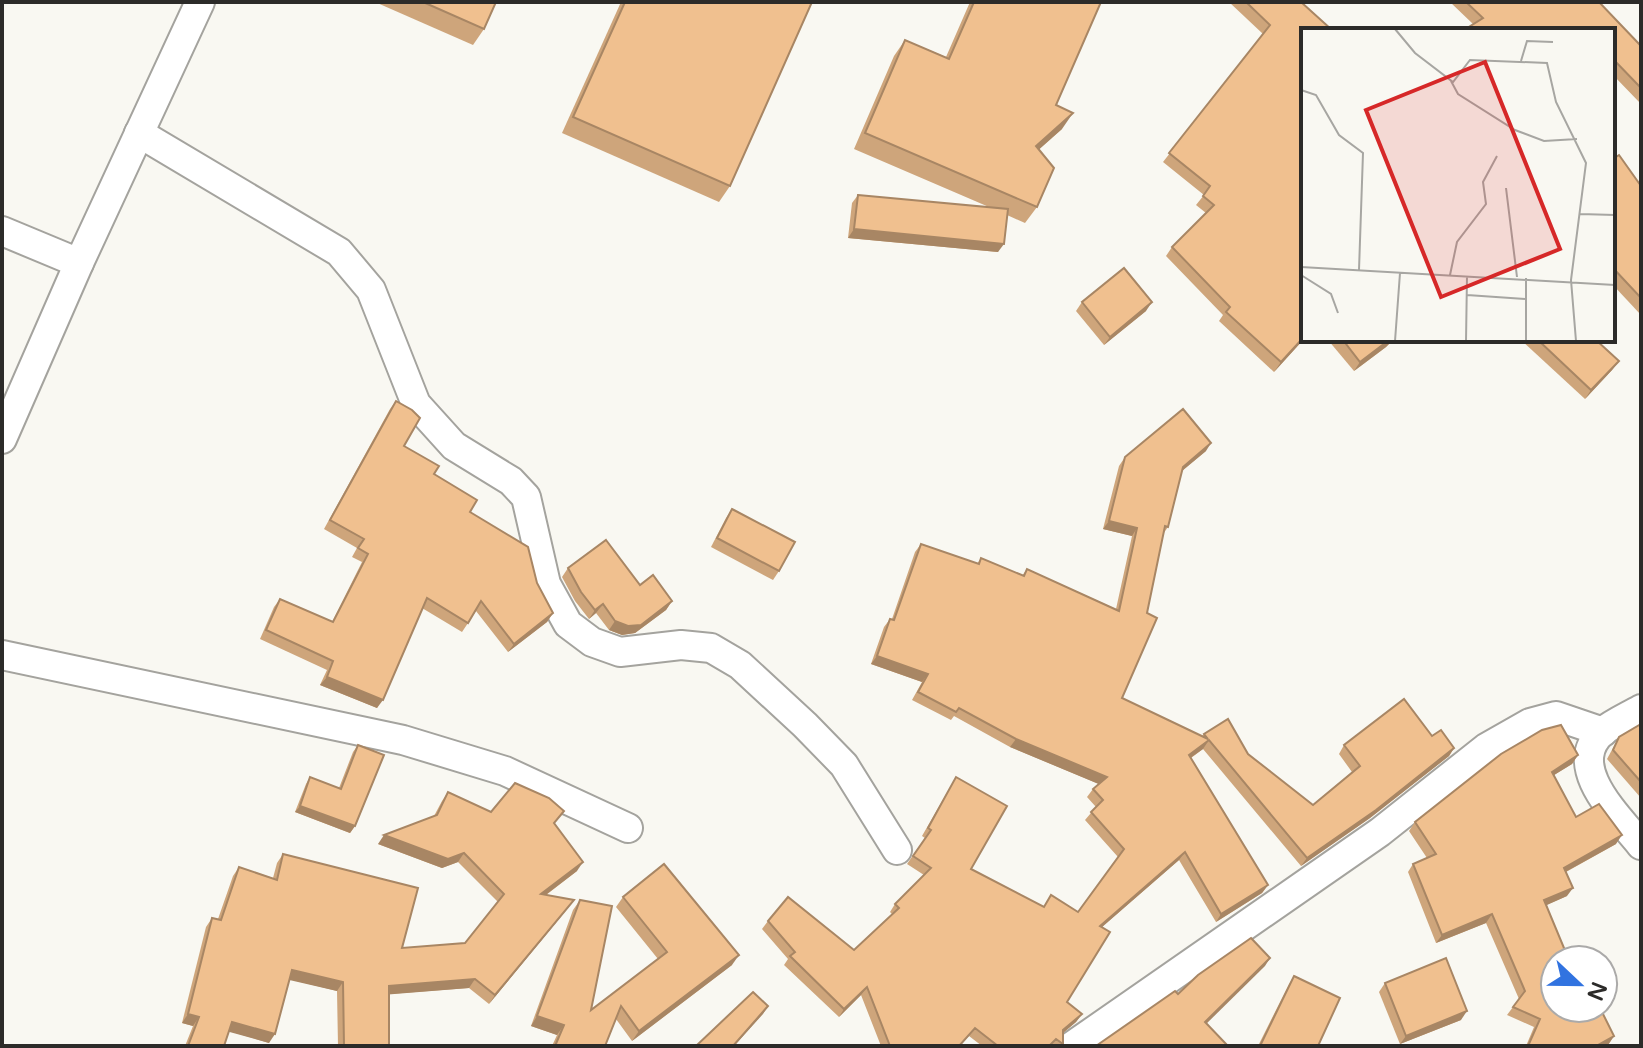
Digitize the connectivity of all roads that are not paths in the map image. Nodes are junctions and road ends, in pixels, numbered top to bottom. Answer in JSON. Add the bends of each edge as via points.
{"nodes":[{"id":1,"x":200,"y":2,"type":"edge"},
{"id":2,"x":139,"y":133,"type":"junction"},
{"id":3,"x":2,"y":231,"type":"edge"},
{"id":4,"x":79,"y":263,"type":"junction"},
{"id":5,"x":2,"y":439,"type":"edge"},
{"id":6,"x":2,"y":655,"type":"edge"},
{"id":7,"x":1641,"y":709,"type":"edge"},
{"id":8,"x":1603,"y":732,"type":"junction"},
{"id":9,"x":628,"y":828,"type":"dead end"},
{"id":10,"x":1641,"y":845,"type":"edge"},
{"id":11,"x":897,"y":850,"type":"dead end"},
{"id":12,"x":1072,"y":1046,"type":"edge"}],
"edges":[{"from":1,"to":2,"type":"street"},
{"from":2,"to":4,"type":"street"},
{"from":2,"to":11,"type":"street","via":[[339,252],[371,290],[416,404],[454,446],[511,481],[526,497],[546,584],[568,624],[592,642],[620,652],[681,645],[711,648],[740,665],[844,765]]},
{"from":3,"to":4,"type":"street"},
{"from":4,"to":5,"type":"street"},
{"from":6,"to":9,"type":"street","via":[[403,740],[505,771]]},
{"from":7,"to":8,"type":"street"},
{"from":8,"to":10,"type":"street","via":[[1591,748],[1592,777]]},
{"from":8,"to":12,"type":"street","via":[[1556,716],[1530,723],[1497,742],[1380,832]]}]}
